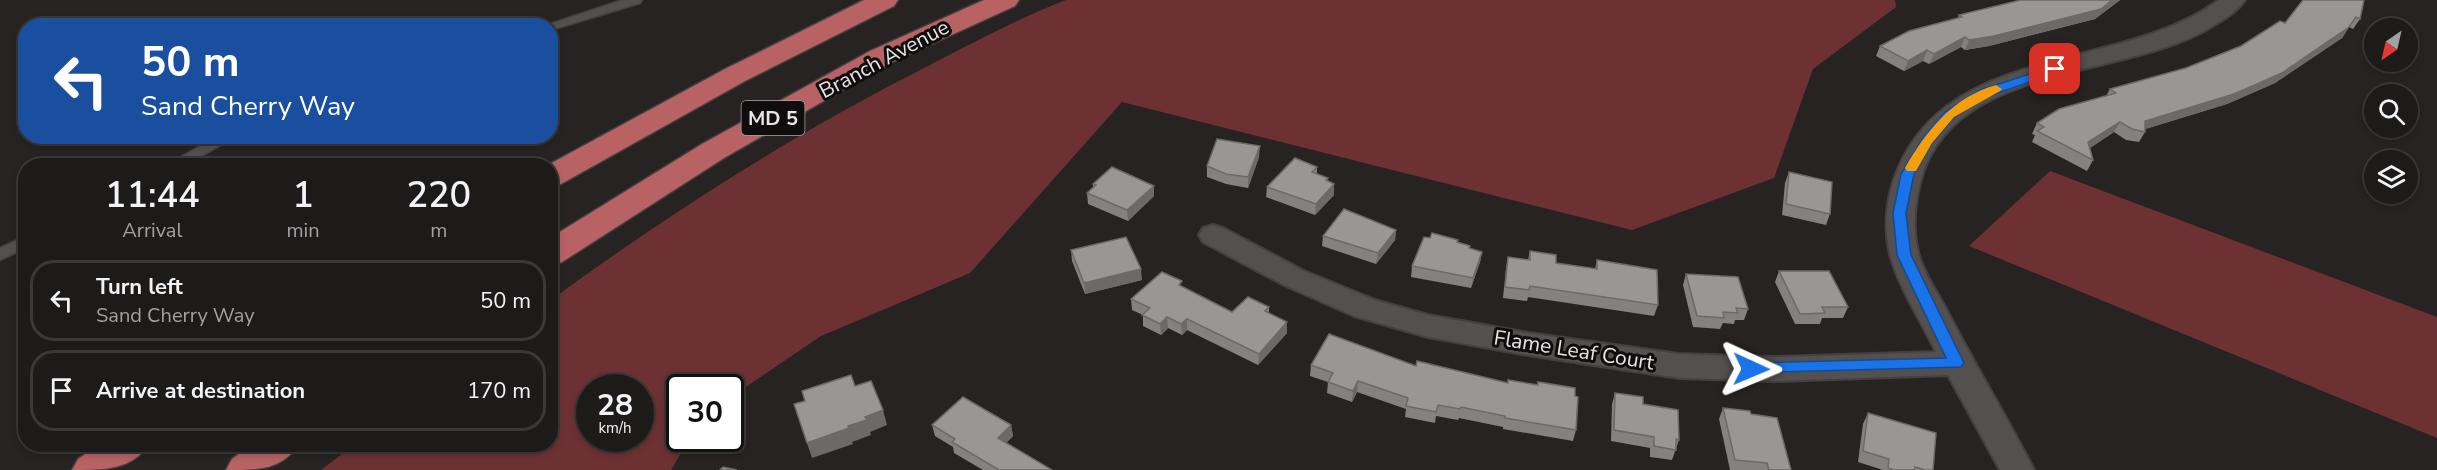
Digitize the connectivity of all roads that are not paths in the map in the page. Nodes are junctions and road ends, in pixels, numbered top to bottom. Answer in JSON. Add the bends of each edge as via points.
{"nodes":[{"id":1,"x":636,"y":0,"type":"edge"},
{"id":2,"x":885,"y":0,"type":"edge"},
{"id":3,"x":1005,"y":0,"type":"edge"},
{"id":4,"x":2218,"y":3,"type":"edge"},
{"id":5,"x":558,"y":24,"type":"edge"},
{"id":6,"x":215,"y":144,"type":"edge"},
{"id":7,"x":188,"y":158,"type":"edge"},
{"id":8,"x":558,"y":173,"type":"edge"},
{"id":9,"x":1213,"y":235,"type":"dead end"},
{"id":10,"x":18,"y":246,"type":"edge"},
{"id":11,"x":558,"y":249,"type":"edge"},
{"id":12,"x":0,"y":255,"type":"edge"},
{"id":13,"x":1956,"y":363,"type":"junction"},
{"id":14,"x":119,"y":452,"type":"edge"},
{"id":15,"x":270,"y":452,"type":"edge"},
{"id":16,"x":93,"y":470,"type":"edge"},
{"id":17,"x":246,"y":470,"type":"edge"},
{"id":18,"x":2017,"y":470,"type":"edge"}],
"edges":[{"from":1,"to":5,"type":"lane"},
{"from":2,"to":8,"type":"highway","number":"MD 5","via":[[735,75]]},
{"from":3,"to":11,"type":"highway","name":"Branch Avenue","number":"MD 5","via":[[880,57],[713,151]]},
{"from":4,"to":13,"type":"street","via":[[2192,30],[2132,50],[2035,74],[1985,93],[1949,115],[1927,141],[1907,174],[1900,213],[1904,255]]},
{"from":6,"to":7,"type":"lane"},
{"from":9,"to":13,"type":"street","name":"Flame Leaf Court","via":[[1294,278],[1365,308],[1428,326],[1528,344],[1679,366],[1775,369]]},
{"from":10,"to":12,"type":"lane"},
{"from":13,"to":18,"type":"street"},
{"from":14,"to":16,"type":"highway"},
{"from":15,"to":17,"type":"highway"}]}
